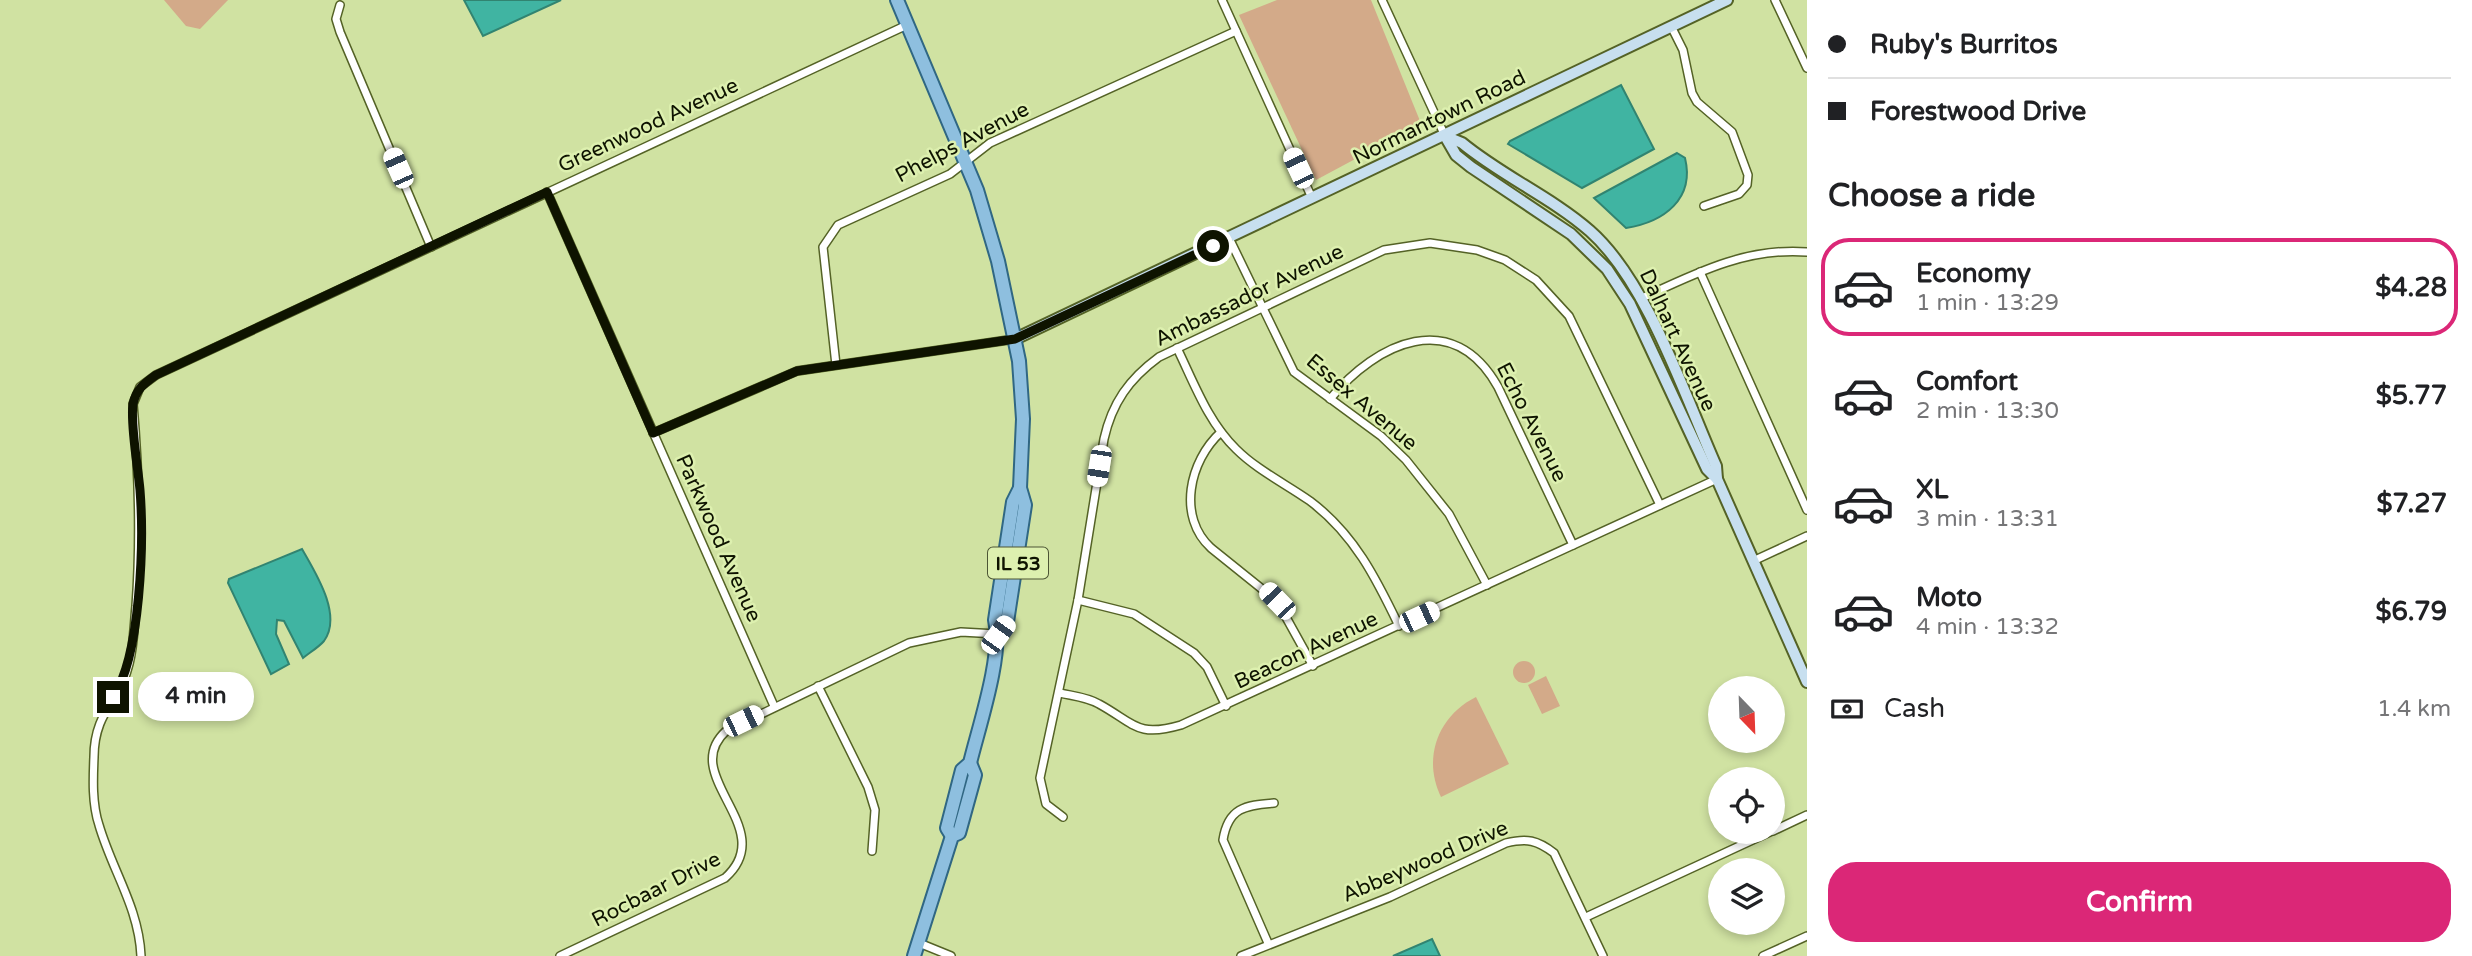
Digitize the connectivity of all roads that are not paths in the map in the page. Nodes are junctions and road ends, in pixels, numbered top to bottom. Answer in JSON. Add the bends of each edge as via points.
{"nodes":[{"id":1,"x":897,"y":0,"type":"edge"},
{"id":2,"x":1222,"y":0,"type":"edge"},
{"id":3,"x":1382,"y":0,"type":"edge"},
{"id":4,"x":1727,"y":0,"type":"edge"},
{"id":5,"x":1775,"y":0,"type":"edge"},
{"id":6,"x":340,"y":5,"type":"dead end"},
{"id":7,"x":907,"y":25,"type":"junction"},
{"id":8,"x":1671,"y":26,"type":"junction"},
{"id":9,"x":1236,"y":31,"type":"junction"},
{"id":10,"x":1807,"y":68,"type":"edge"},
{"id":11,"x":1445,"y":136,"type":"junction"},
{"id":12,"x":965,"y":161,"type":"junction"},
{"id":13,"x":547,"y":192,"type":"junction"},
{"id":14,"x":1312,"y":198,"type":"junction"},
{"id":15,"x":1704,"y":206,"type":"dead end"},
{"id":16,"x":1229,"y":238,"type":"junction"},
{"id":17,"x":431,"y":247,"type":"junction"},
{"id":18,"x":1807,"y":252,"type":"edge"},
{"id":19,"x":1700,"y":272,"type":"junction"},
{"id":20,"x":1641,"y":299,"type":"junction"},
{"id":21,"x":1630,"y":304,"type":"junction"},
{"id":22,"x":1262,"y":307,"type":"junction"},
{"id":23,"x":1015,"y":339,"type":"junction"},
{"id":24,"x":1177,"y":348,"type":"junction"},
{"id":25,"x":836,"y":365,"type":"junction"},
{"id":26,"x":1330,"y":399,"type":"junction"},
{"id":27,"x":1221,"y":432,"type":"junction"},
{"id":28,"x":653,"y":433,"type":"junction"},
{"id":29,"x":1717,"y":479,"type":"junction"},
{"id":30,"x":1660,"y":505,"type":"junction"},
{"id":31,"x":1807,"y":510,"type":"edge"},
{"id":32,"x":1807,"y":536,"type":"edge"},
{"id":33,"x":1573,"y":545,"type":"junction"},
{"id":34,"x":1753,"y":561,"type":"junction"},
{"id":35,"x":1487,"y":585,"type":"junction"},
{"id":36,"x":1078,"y":600,"type":"junction"},
{"id":37,"x":1399,"y":626,"type":"junction"},
{"id":38,"x":998,"y":635,"type":"junction"},
{"id":39,"x":1313,"y":666,"type":"junction"},
{"id":40,"x":1807,"y":681,"type":"edge"},
{"id":41,"x":818,"y":686,"type":"junction"},
{"id":42,"x":1060,"y":693,"type":"junction"},
{"id":43,"x":774,"y":706,"type":"junction"},
{"id":44,"x":1226,"y":706,"type":"junction"},
{"id":45,"x":1274,"y":803,"type":"dead end"},
{"id":46,"x":1807,"y":815,"type":"edge"},
{"id":47,"x":1063,"y":817,"type":"dead end"},
{"id":48,"x":1785,"y":825,"type":"edge"},
{"id":49,"x":1744,"y":844,"type":"edge"},
{"id":50,"x":872,"y":851,"type":"dead end"},
{"id":51,"x":1586,"y":917,"type":"junction"},
{"id":52,"x":1807,"y":936,"type":"edge"},
{"id":53,"x":919,"y":943,"type":"junction"},
{"id":54,"x":1268,"y":943,"type":"junction"},
{"id":55,"x":141,"y":956,"type":"edge"},
{"id":56,"x":560,"y":956,"type":"edge"},
{"id":57,"x":914,"y":956,"type":"edge"},
{"id":58,"x":951,"y":956,"type":"edge"},
{"id":59,"x":1241,"y":956,"type":"edge"},
{"id":60,"x":1603,"y":956,"type":"edge"},
{"id":61,"x":1763,"y":956,"type":"edge"}],
"edges":[{"from":1,"to":7,"type":"main road","number":"IL 53"},
{"from":2,"to":9,"type":"street"},
{"from":3,"to":11,"type":"street","name":"Dalhart Avenue"},
{"from":4,"to":8,"type":"main road","name":"Normantown Road"},
{"from":5,"to":10,"type":"street"},
{"from":6,"to":17,"type":"street","via":[[336,19],[340,32]]},
{"from":7,"to":12,"type":"main road","number":"IL 53"},
{"from":7,"to":13,"type":"street","name":"Greenwood Avenue"},
{"from":8,"to":11,"type":"main road","name":"Normantown Road"},
{"from":8,"to":15,"type":"street","via":[[1683,50],[1692,93],[1732,132],[1748,176],[1739,194]]},
{"from":9,"to":12,"type":"street","name":"Phelps Avenue","via":[[990,142]]},
{"from":9,"to":14,"type":"street"},
{"from":11,"to":14,"type":"main road","name":"Normantown Road"},
{"from":11,"to":20,"type":"main road","name":"Dalhart Avenue","via":[[1462,143],[1589,231],[1625,271]]},
{"from":11,"to":21,"type":"main road","name":"Dalhart Avenue","via":[[1456,155],[1471,167],[1592,252]]},
{"from":12,"to":23,"type":"main road","number":"IL 53","via":[[990,233]]},
{"from":12,"to":25,"type":"street","name":"Phelps Avenue","via":[[950,174],[838,226],[825,240],[823,258]]},
{"from":13,"to":17,"type":"street","name":"Greenwood Avenue"},
{"from":13,"to":28,"type":"street","name":"Parkwood Avenue"},
{"from":14,"to":16,"type":"main road","name":"Normantown Road"},
{"from":16,"to":22,"type":"street","name":"Essex Avenue"},
{"from":16,"to":23,"type":"main road","name":"Normantown Road"},
{"from":17,"to":55,"type":"street","name":"Greenwood Avenue","via":[[156,375],[140,387],[133,404],[141,538],[133,639],[122,684],[98,725],[93,789],[98,823],[136,918]]},
{"from":18,"to":19,"type":"street","via":[[1743,256]]},
{"from":19,"to":20,"type":"street"},
{"from":19,"to":31,"type":"street"},
{"from":20,"to":21,"type":"street"},
{"from":20,"to":29,"type":"main road","name":"Dalhart Avenue","via":[[1716,466]]},
{"from":21,"to":29,"type":"main road","name":"Dalhart Avenue","via":[[1707,469]]},
{"from":22,"to":24,"type":"street","name":"Ambassador Avenue"},
{"from":22,"to":26,"type":"street","name":"Essex Avenue","via":[[1294,372]]},
{"from":22,"to":30,"type":"street","name":"Ambassador Avenue","via":[[1370,255],[1397,247],[1446,244],[1505,260],[1543,286],[1576,326]]},
{"from":23,"to":25,"type":"street"},
{"from":23,"to":38,"type":"main road","number":"IL 53","via":[[1022,409],[1020,488],[1013,502],[995,620]]},
{"from":24,"to":27,"type":"street"},
{"from":24,"to":36,"type":"street","name":"Ambassador Avenue","via":[[1135,375],[1108,420]]},
{"from":25,"to":28,"type":"street","via":[[776,377]]},
{"from":26,"to":33,"type":"street","name":"Echo Avenue","via":[[1361,366],[1410,343],[1438,340],[1469,351],[1486,366],[1498,387]]},
{"from":26,"to":35,"type":"street","name":"Essex Avenue","via":[[1381,436],[1427,483]]},
{"from":27,"to":37,"type":"street","via":[[1237,450],[1311,502],[1343,531],[1364,558]]},
{"from":27,"to":39,"type":"street","via":[[1197,465],[1190,514],[1193,524],[1201,539],[1277,601]]},
{"from":28,"to":43,"type":"street","name":"Parkwood Avenue"},
{"from":29,"to":30,"type":"street","name":"Beacon Avenue"},
{"from":29,"to":34,"type":"main road","name":"Dalhart Avenue"},
{"from":30,"to":33,"type":"street","name":"Beacon Avenue"},
{"from":32,"to":34,"type":"street"},
{"from":33,"to":35,"type":"street","name":"Beacon Avenue"},
{"from":34,"to":40,"type":"main road","name":"Dalhart Avenue"},
{"from":35,"to":37,"type":"street","name":"Beacon Avenue"},
{"from":36,"to":42,"type":"street","name":"Ambassador Avenue"},
{"from":36,"to":44,"type":"street","via":[[1134,614],[1194,653],[1207,667]]},
{"from":37,"to":39,"type":"street","name":"Beacon Avenue"},
{"from":38,"to":41,"type":"street","name":"Rocbaar Drive","via":[[933,635]]},
{"from":38,"to":53,"type":"main road","number":"IL 53","via":[[970,764],[962,770],[947,828],[952,836]]},
{"from":39,"to":44,"type":"street","name":"Beacon Avenue"},
{"from":41,"to":43,"type":"street","name":"Rocbaar Drive"},
{"from":41,"to":50,"type":"street","via":[[868,787],[875,810]]},
{"from":42,"to":44,"type":"street","name":"Beacon Avenue","via":[[1098,703],[1142,729],[1161,731]]},
{"from":42,"to":47,"type":"street","name":"Ambassador Avenue","via":[[1040,778],[1046,804]]},
{"from":43,"to":56,"type":"street","name":"Rocbaar Drive","via":[[726,731],[712,756],[745,850],[737,867],[725,878]]},
{"from":45,"to":54,"type":"street","via":[[1252,804],[1236,811],[1226,823],[1223,840]]},
{"from":46,"to":48,"type":"street"},
{"from":49,"to":51,"type":"street"},
{"from":51,"to":54,"type":"street","name":"Abbeywood Drive","via":[[1554,853],[1541,842],[1524,839]]},
{"from":51,"to":60,"type":"street","name":"Abbeywood Drive"},
{"from":52,"to":61,"type":"street"},
{"from":53,"to":57,"type":"main road","number":"IL 53"},
{"from":53,"to":58,"type":"street"},
{"from":54,"to":59,"type":"street","name":"Abbeywood Drive"}]}
